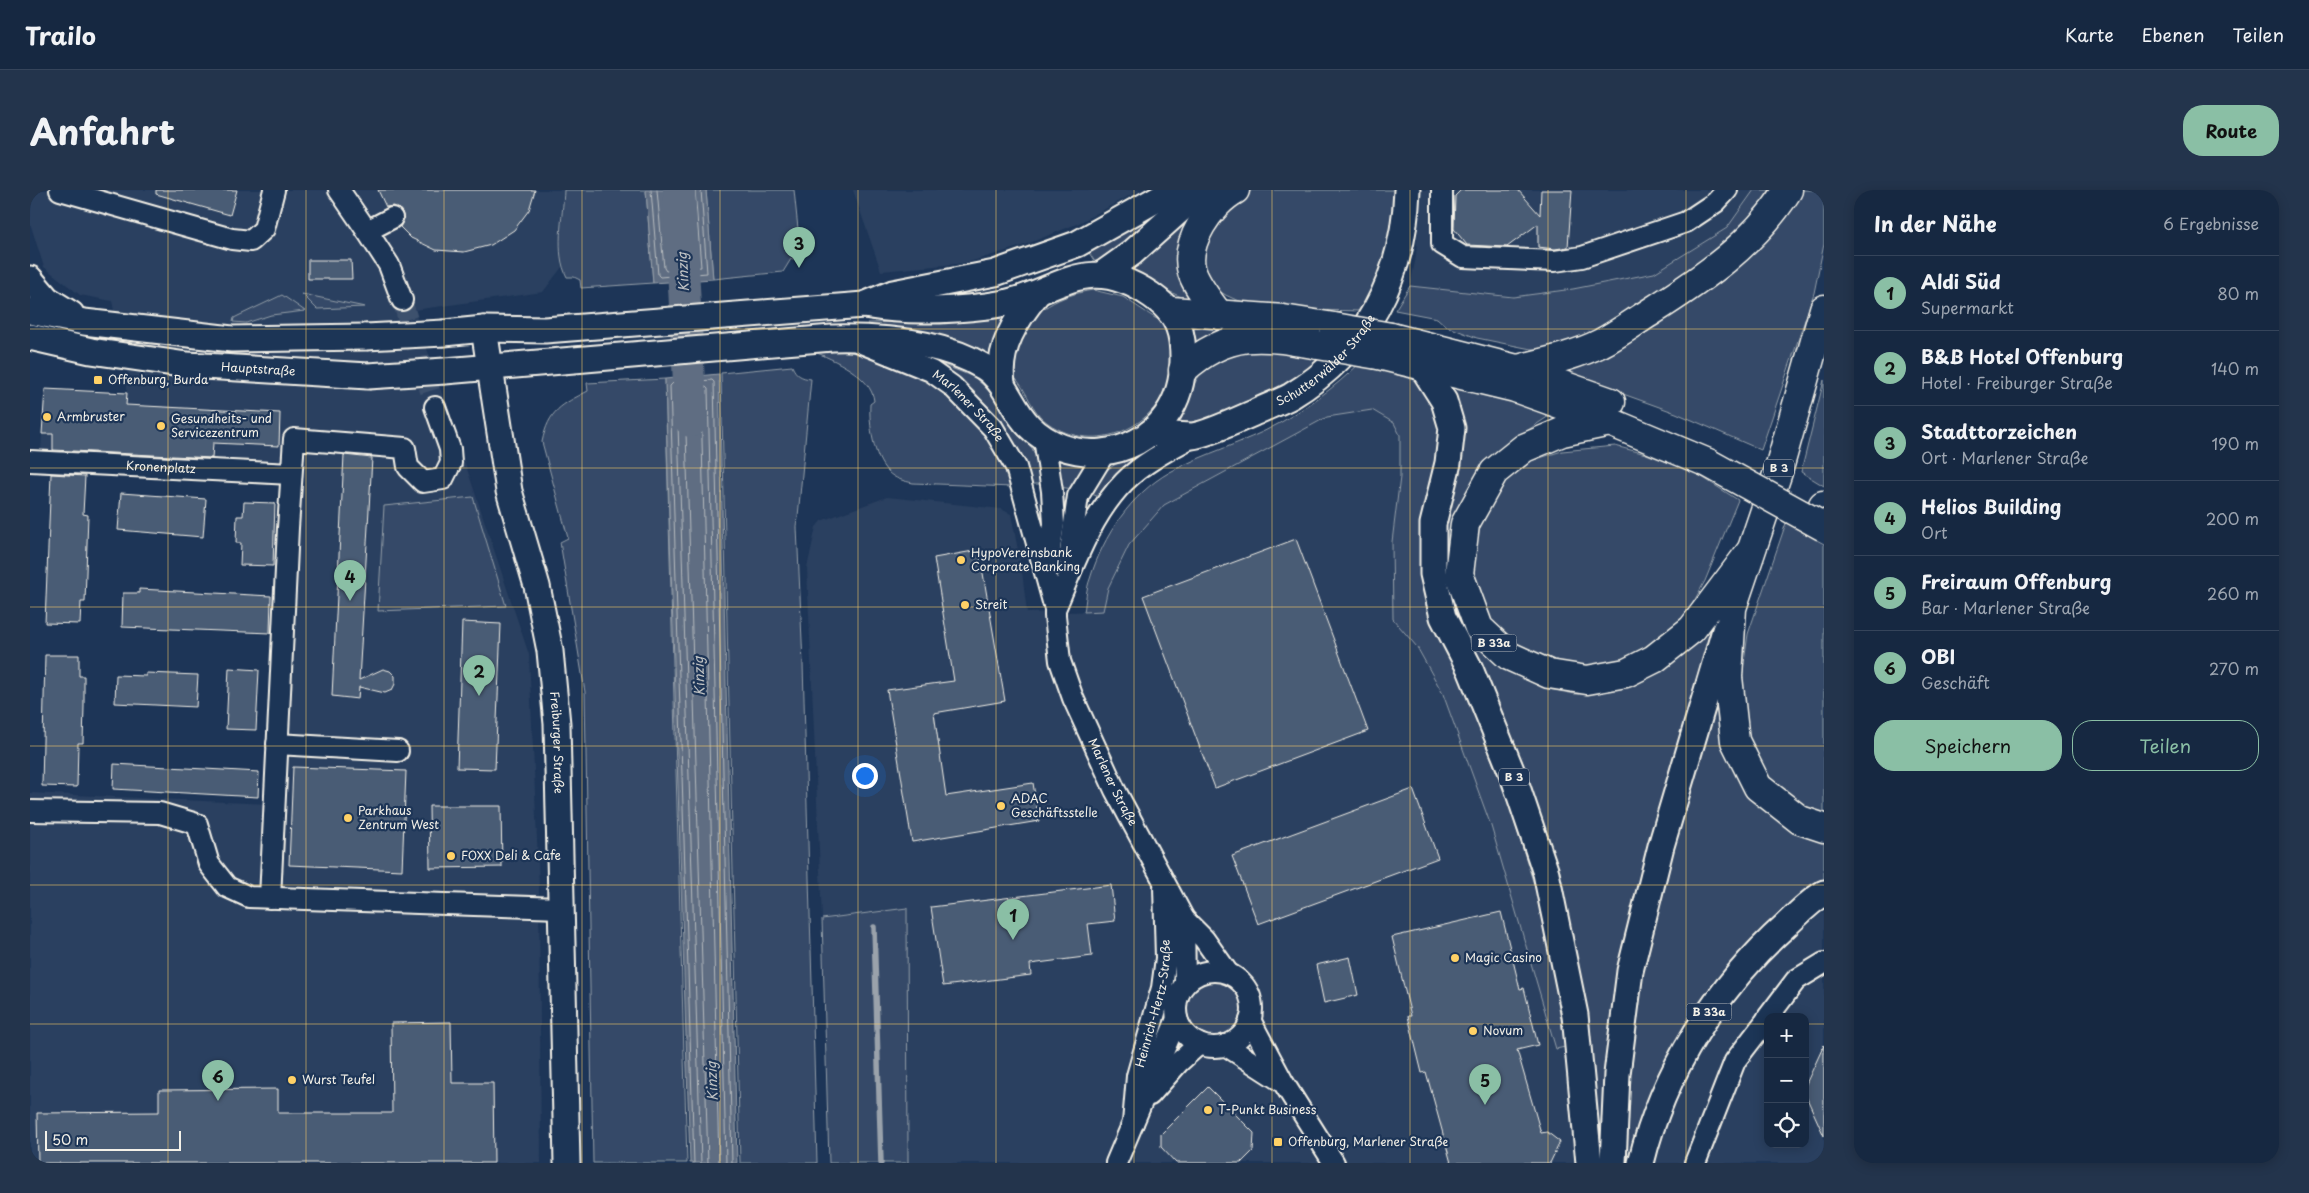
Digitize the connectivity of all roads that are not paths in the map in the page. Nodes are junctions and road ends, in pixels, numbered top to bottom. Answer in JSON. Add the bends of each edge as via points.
{"nodes":[{"id":1,"x":60,"y":190,"type":"edge"},
{"id":2,"x":274,"y":190,"type":"edge"},
{"id":3,"x":339,"y":190,"type":"edge"},
{"id":4,"x":1173,"y":190,"type":"edge"},
{"id":5,"x":1202,"y":190,"type":"edge"},
{"id":6,"x":1235,"y":190,"type":"edge"},
{"id":7,"x":1407,"y":190,"type":"edge"},
{"id":8,"x":1442,"y":190,"type":"edge"},
{"id":9,"x":1727,"y":190,"type":"edge"},
{"id":10,"x":1788,"y":190,"type":"edge"},
{"id":11,"x":392,"y":218,"type":"dead end"},
{"id":12,"x":367,"y":231,"type":"junction"},
{"id":13,"x":1101,"y":275,"type":"junction"},
{"id":14,"x":30,"y":278,"type":"edge"},
{"id":15,"x":1037,"y":294,"type":"junction"},
{"id":16,"x":402,"y":300,"type":"tunnel mouth"},
{"id":17,"x":864,"y":305,"type":"junction"},
{"id":18,"x":1824,"y":309,"type":"edge"},
{"id":19,"x":30,"y":311,"type":"edge"},
{"id":20,"x":1170,"y":311,"type":"junction"},
{"id":21,"x":1219,"y":315,"type":"junction"},
{"id":22,"x":84,"y":322,"type":"junction"},
{"id":23,"x":484,"y":329,"type":"junction"},
{"id":24,"x":1326,"y":336,"type":"junction"},
{"id":25,"x":30,"y":337,"type":"edge"},
{"id":26,"x":848,"y":338,"type":"junction"},
{"id":27,"x":1384,"y":346,"type":"junction"},
{"id":28,"x":582,"y":359,"type":"joint"},
{"id":29,"x":1420,"y":365,"type":"junction"},
{"id":30,"x":488,"y":368,"type":"junction"},
{"id":31,"x":1517,"y":369,"type":"junction"},
{"id":32,"x":1183,"y":370,"type":"junction"},
{"id":33,"x":1002,"y":383,"type":"junction"},
{"id":34,"x":435,"y":407,"type":"tunnel mouth"},
{"id":35,"x":1610,"y":422,"type":"junction"},
{"id":36,"x":1150,"y":433,"type":"junction"},
{"id":37,"x":1194,"y":436,"type":"junction"},
{"id":38,"x":1044,"y":438,"type":"junction"},
{"id":39,"x":1105,"y":452,"type":"junction"},
{"id":40,"x":1710,"y":453,"type":"junction"},
{"id":41,"x":30,"y":461,"type":"edge"},
{"id":42,"x":291,"y":474,"type":"junction"},
{"id":43,"x":1824,"y":513,"type":"edge"},
{"id":44,"x":1750,"y":552,"type":"junction"},
{"id":45,"x":1045,"y":579,"type":"junction"},
{"id":46,"x":1067,"y":581,"type":"junction"},
{"id":47,"x":1732,"y":608,"type":"junction"},
{"id":48,"x":1055,"y":609,"type":"junction"},
{"id":49,"x":277,"y":744,"type":"junction"},
{"id":50,"x":398,"y":751,"type":"dead end"},
{"id":51,"x":30,"y":811,"type":"edge"},
{"id":52,"x":1824,"y":828,"type":"edge"},
{"id":53,"x":1164,"y":882,"type":"junction"},
{"id":54,"x":1824,"y":892,"type":"edge"},
{"id":55,"x":270,"y":898,"type":"junction"},
{"id":56,"x":560,"y":908,"type":"junction"},
{"id":57,"x":1184,"y":919,"type":"junction"},
{"id":58,"x":1824,"y":963,"type":"edge"},
{"id":59,"x":1228,"y":973,"type":"junction"},
{"id":60,"x":1185,"y":983,"type":"junction"},
{"id":61,"x":1771,"y":1013,"type":"edge"},
{"id":62,"x":1177,"y":1019,"type":"junction"},
{"id":63,"x":1250,"y":1020,"type":"junction"},
{"id":64,"x":1764,"y":1022,"type":"edge"},
{"id":65,"x":1199,"y":1044,"type":"junction"},
{"id":66,"x":1225,"y":1045,"type":"junction"},
{"id":67,"x":1283,"y":1082,"type":"junction"},
{"id":68,"x":1137,"y":1114,"type":"junction"},
{"id":69,"x":566,"y":1163,"type":"edge"},
{"id":70,"x":1116,"y":1163,"type":"edge"},
{"id":71,"x":1334,"y":1163,"type":"edge"},
{"id":72,"x":1589,"y":1163,"type":"edge"},
{"id":73,"x":1613,"y":1163,"type":"edge"},
{"id":74,"x":1641,"y":1163,"type":"edge"},
{"id":75,"x":1695,"y":1163,"type":"edge"}],
"edges":[{"from":1,"to":2,"type":"street","via":[[232,239],[250,240],[264,229]]},
{"from":3,"to":12,"type":"street"},
{"from":4,"to":17,"type":"main road","via":[[1077,244],[995,273],[893,292]]},
{"from":5,"to":13,"type":"main road","via":[[1132,253]]},
{"from":6,"to":21,"type":"highway","via":[[1214,205],[1200,226],[1192,249],[1192,271]]},
{"from":7,"to":37,"type":"main road","name":"Schutterwälder Straße","via":[[1403,234],[1394,272],[1379,307],[1357,338],[1317,378],[1290,396]]},
{"from":8,"to":9,"type":"street","via":[[1442,244],[1463,257],[1555,261],[1582,257],[1686,222],[1716,202]]},
{"from":10,"to":31,"type":"highway","via":[[1741,248],[1684,291],[1601,343],[1571,355]]},
{"from":11,"to":12,"type":"street"},
{"from":12,"to":16,"type":"street","via":[[389,265]]},
{"from":13,"to":15,"type":"main road","via":[[1076,277]]},
{"from":13,"to":20,"type":"main road","via":[[1126,281]]},
{"from":14,"to":22,"type":"main road","via":[[47,299]]},
{"from":15,"to":17,"type":"main road","via":[[988,306],[895,311]]},
{"from":15,"to":33,"type":"main road","via":[[1017,320],[1007,342],[1000,362]]},
{"from":17,"to":23,"type":"main road","via":[[579,328]]},
{"from":18,"to":44,"type":"highway","number":"B 3","via":[[1780,463]]},
{"from":19,"to":22,"type":"main road"},
{"from":20,"to":21,"type":"highway"},
{"from":20,"to":32,"type":"main road","via":[[1181,336]]},
{"from":21,"to":24,"type":"highway","via":[[1284,320]]},
{"from":22,"to":23,"type":"main road","bridge":true,"via":[[232,339],[366,337]]},
{"from":23,"to":30,"type":"main road","name":"Freiburger Straße"},
{"from":24,"to":27,"type":"highway","bridge":true},
{"from":24,"to":32,"type":"highway","via":[[1296,341],[1243,338],[1217,345]]},
{"from":25,"to":30,"type":"main road","name":"Hauptstraße","bridge":true,"via":[[91,351],[187,365],[368,376]]},
{"from":26,"to":28,"type":"main road","name":"Marlener Straße"},
{"from":26,"to":33,"type":"main road","via":[[888,339],[950,353],[985,368]]},
{"from":26,"to":45,"type":"street","name":"Marlener Straße","via":[[931,371],[952,386],[993,428],[1016,467]]},
{"from":27,"to":29,"type":"highway"},
{"from":27,"to":31,"type":"highway","via":[[1429,345]]},
{"from":28,"to":30,"type":"main road","name":"Hauptstraße"},
{"from":29,"to":35,"type":"highway","via":[[1515,388]]},
{"from":29,"to":72,"type":"main road","number":"B 3","via":[[1444,401],[1452,428],[1448,463],[1433,524],[1433,574],[1443,617],[1470,670],[1513,775],[1546,873],[1574,1015]]},
{"from":30,"to":56,"type":"main road","name":"Freiburger Straße","via":[[510,491],[550,651],[556,724]]},
{"from":31,"to":40,"type":"highway","via":[[1560,383]]},
{"from":32,"to":36,"type":"main road","via":[[1174,404]]},
{"from":33,"to":38,"type":"main road","via":[[1028,425]]},
{"from":34,"to":42,"type":"street","via":[[450,449],[451,463],[443,479],[423,482],[408,467],[405,448],[294,439]]},
{"from":35,"to":40,"type":"highway"},
{"from":35,"to":44,"type":"highway","number":"B 33a","via":[[1562,432],[1524,448],[1494,472],[1465,524],[1459,574],[1479,628],[1509,656],[1549,674],[1587,680],[1626,673],[1654,659],[1692,628]]},
{"from":36,"to":37,"type":"main road","name":"Schutterwälder Straße"},
{"from":36,"to":39,"type":"main road","via":[[1129,446]]},
{"from":37,"to":46,"type":"street","name":"Marlener Straße","via":[[1150,460],[1124,482],[1084,539]]},
{"from":38,"to":39,"type":"main road","via":[[1084,453]]},
{"from":38,"to":45,"type":"street","name":"Marlener Straße","via":[[1054,524]]},
{"from":39,"to":46,"type":"street","name":"Marlener Straße","via":[[1078,496]]},
{"from":40,"to":43,"type":"highway"},
{"from":41,"to":42,"type":"street","name":"Kronenplatz"},
{"from":42,"to":49,"type":"street"},
{"from":44,"to":47,"type":"highway","number":"B 3"},
{"from":45,"to":48,"type":"street","name":"Marlener Straße"},
{"from":46,"to":48,"type":"street","name":"Marlener Straße"},
{"from":47,"to":52,"type":"highway","number":"B 3","via":[[1728,677],[1735,741],[1758,787],[1800,820]]},
{"from":47,"to":73,"type":"main road","number":"B 3","via":[[1661,846],[1630,971],[1617,1074]]},
{"from":48,"to":53,"type":"street","name":"Marlener Straße","via":[[1060,661],[1073,698]]},
{"from":49,"to":50,"type":"street"},
{"from":49,"to":55,"type":"street"},
{"from":51,"to":55,"type":"street","via":[[160,813],[197,824],[209,864],[227,887],[249,897]]},
{"from":53,"to":57,"type":"street","name":"Marlener Straße"},
{"from":53,"to":68,"type":"street","name":"Heinrich-Hertz-Straße","via":[[1166,958],[1162,988],[1137,1076]]},
{"from":54,"to":74,"type":"main road","number":"B 33a","via":[[1767,942],[1716,1001],[1670,1080],[1648,1135]]},
{"from":55,"to":56,"type":"street"},
{"from":56,"to":69,"type":"main road","name":"Freiburger Straße"},
{"from":57,"to":59,"type":"street","name":"Marlener Straße","via":[[1204,939]]},
{"from":57,"to":60,"type":"street","name":"Marlener Straße"},
{"from":58,"to":61,"type":"street","via":[[1796,980]]},
{"from":59,"to":60,"type":"street","via":[[1205,972]]},
{"from":59,"to":63,"type":"street","via":[[1249,993]]},
{"from":60,"to":62,"type":"street","via":[[1176,1000]]},
{"from":62,"to":65,"type":"street","via":[[1185,1034]]},
{"from":62,"to":68,"type":"street","name":"Heinrich-Hertz-Straße"},
{"from":63,"to":66,"type":"street","via":[[1236,1040]]},
{"from":63,"to":67,"type":"street"},
{"from":64,"to":75,"type":"street","via":[[1735,1061]]},
{"from":65,"to":66,"type":"street"},
{"from":65,"to":68,"type":"street","name":"Heinrich-Hertz-Straße","via":[[1179,1062]]},
{"from":66,"to":67,"type":"street"},
{"from":67,"to":71,"type":"street"},
{"from":68,"to":70,"type":"street","name":"Heinrich-Hertz-Straße"}]}
